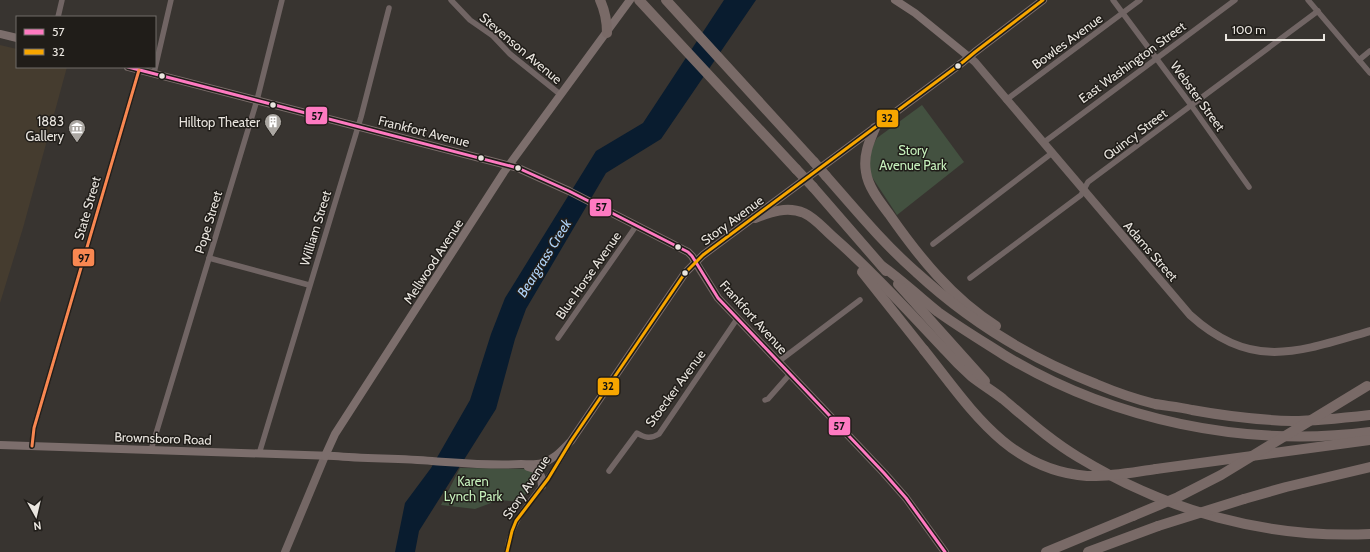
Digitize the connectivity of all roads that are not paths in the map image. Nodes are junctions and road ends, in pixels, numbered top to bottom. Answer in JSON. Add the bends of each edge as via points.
{"nodes":[{"id":1,"x":62,"y":0,"type":"edge"},
{"id":2,"x":171,"y":0,"type":"edge"},
{"id":3,"x":282,"y":0,"type":"edge"},
{"id":4,"x":451,"y":0,"type":"edge"},
{"id":5,"x":600,"y":0,"type":"edge"},
{"id":6,"x":630,"y":0,"type":"edge"},
{"id":7,"x":639,"y":0,"type":"edge"},
{"id":8,"x":666,"y":0,"type":"edge"},
{"id":9,"x":895,"y":0,"type":"edge"},
{"id":10,"x":1043,"y":0,"type":"edge"},
{"id":11,"x":1113,"y":0,"type":"edge"},
{"id":12,"x":1140,"y":0,"type":"edge"},
{"id":13,"x":1235,"y":0,"type":"edge"},
{"id":14,"x":1308,"y":0,"type":"edge"},
{"id":15,"x":389,"y":8,"type":"dead end"},
{"id":16,"x":1318,"y":11,"type":"junction"},
{"id":17,"x":1123,"y":13,"type":"junction"},
{"id":18,"x":58,"y":16,"type":"edge"},
{"id":19,"x":607,"y":33,"type":"junction"},
{"id":20,"x":0,"y":34,"type":"edge"},
{"id":21,"x":16,"y":38,"type":"edge"},
{"id":22,"x":1370,"y":51,"type":"edge"},
{"id":23,"x":969,"y":57,"type":"junction"},
{"id":24,"x":1156,"y":58,"type":"junction"},
{"id":25,"x":1359,"y":60,"type":"junction"},
{"id":26,"x":156,"y":65,"type":"edge"},
{"id":27,"x":132,"y":68,"type":"edge"},
{"id":28,"x":155,"y":68,"type":"edge"},
{"id":29,"x":139,"y":70,"type":"junction"},
{"id":30,"x":1370,"y":72,"type":"edge"},
{"id":31,"x":154,"y":74,"type":"junction"},
{"id":32,"x":561,"y":95,"type":"junction"},
{"id":33,"x":257,"y":100,"type":"junction"},
{"id":34,"x":1006,"y":100,"type":"junction"},
{"id":35,"x":1191,"y":105,"type":"junction"},
{"id":36,"x":358,"y":126,"type":"junction"},
{"id":37,"x":875,"y":128,"type":"junction"},
{"id":38,"x":1043,"y":143,"type":"junction"},
{"id":39,"x":1052,"y":153,"type":"junction"},
{"id":40,"x":510,"y":165,"type":"junction"},
{"id":41,"x":1249,"y":187,"type":"dead end"},
{"id":42,"x":1084,"y":190,"type":"junction"},
{"id":43,"x":754,"y":218,"type":"junction"},
{"id":44,"x":636,"y":226,"type":"junction"},
{"id":45,"x":831,"y":235,"type":"junction"},
{"id":46,"x":933,"y":244,"type":"dead end"},
{"id":47,"x":209,"y":258,"type":"junction"},
{"id":48,"x":696,"y":263,"type":"junction"},
{"id":49,"x":882,"y":266,"type":"junction"},
{"id":50,"x":970,"y":278,"type":"dead end"},
{"id":51,"x":309,"y":285,"type":"junction"},
{"id":52,"x":860,"y":300,"type":"dead end"},
{"id":53,"x":737,"y":319,"type":"junction"},
{"id":54,"x":1370,"y":331,"type":"edge"},
{"id":55,"x":558,"y":338,"type":"dead end"},
{"id":56,"x":778,"y":362,"type":"junction"},
{"id":57,"x":790,"y":374,"type":"junction"},
{"id":58,"x":1369,"y":385,"type":"edge"},
{"id":59,"x":1002,"y":398,"type":"junction"},
{"id":60,"x":765,"y":400,"type":"dead end"},
{"id":61,"x":1172,"y":406,"type":"junction"},
{"id":62,"x":1370,"y":415,"type":"edge"},
{"id":63,"x":1370,"y":432,"type":"edge"},
{"id":64,"x":1370,"y":440,"type":"edge"},
{"id":65,"x":571,"y":441,"type":"junction"},
{"id":66,"x":0,"y":444,"type":"edge"},
{"id":67,"x":32,"y":446,"type":"junction"},
{"id":68,"x":151,"y":450,"type":"junction"},
{"id":69,"x":259,"y":454,"type":"junction"},
{"id":70,"x":325,"y":456,"type":"junction"},
{"id":71,"x":511,"y":465,"type":"junction"},
{"id":72,"x":1370,"y":467,"type":"edge"},
{"id":73,"x":608,"y":471,"type":"dead end"},
{"id":74,"x":542,"y":486,"type":"junction"},
{"id":75,"x":1370,"y":534,"type":"edge"},
{"id":76,"x":285,"y":552,"type":"edge"},
{"id":77,"x":507,"y":552,"type":"edge"},
{"id":78,"x":945,"y":552,"type":"edge"},
{"id":79,"x":1046,"y":552,"type":"edge"},
{"id":80,"x":1088,"y":552,"type":"edge"}],
"edges":[{"from":1,"to":18,"type":"street"},
{"from":2,"to":26,"type":"street"},
{"from":3,"to":33,"type":"street","name":"Pope Street"},
{"from":4,"to":32,"type":"street","name":"Stevenson Avenue","via":[[470,20],[493,36],[510,54]]},
{"from":5,"to":19,"type":"highway","via":[[607,20]]},
{"from":6,"to":19,"type":"main road","name":"Mellwood Avenue"},
{"from":7,"to":49,"type":"highway","bridge":true},
{"from":8,"to":61,"type":"highway","bridge":true,"via":[[875,231],[908,265],[944,296],[1018,348],[1053,366],[1120,394]]},
{"from":9,"to":23,"type":"main road"},
{"from":10,"to":23,"type":"main road","name":"Story Avenue"},
{"from":11,"to":17,"type":"street","name":"Webster Street"},
{"from":12,"to":17,"type":"street","name":"Bowles Avenue"},
{"from":13,"to":24,"type":"street","name":"East Washington Street"},
{"from":14,"to":16,"type":"street"},
{"from":15,"to":36,"type":"street","name":"William Street"},
{"from":16,"to":25,"type":"street"},
{"from":16,"to":35,"type":"street","name":"Quincy Street"},
{"from":17,"to":24,"type":"street","name":"Webster Street"},
{"from":17,"to":34,"type":"street","name":"Bowles Avenue"},
{"from":19,"to":32,"type":"main road","name":"Mellwood Avenue"},
{"from":20,"to":21,"type":"main road"},
{"from":22,"to":25,"type":"street"},
{"from":23,"to":34,"type":"street","name":"Adams Street"},
{"from":23,"to":37,"type":"main road","name":"Story Avenue"},
{"from":24,"to":35,"type":"street","name":"Webster Street"},
{"from":24,"to":38,"type":"street","name":"East Washington Street"},
{"from":25,"to":30,"type":"street"},
{"from":27,"to":29,"type":"main road","name":"Frankfort Avenue"},
{"from":28,"to":31,"type":"street"},
{"from":29,"to":31,"type":"main road","name":"Frankfort Avenue"},
{"from":29,"to":67,"type":"street","name":"State Street","via":[[38,413]]},
{"from":31,"to":33,"type":"main road","name":"Frankfort Avenue"},
{"from":32,"to":40,"type":"main road","name":"Mellwood Avenue"},
{"from":33,"to":36,"type":"main road","name":"Frankfort Avenue"},
{"from":33,"to":47,"type":"street","name":"Pope Street"},
{"from":34,"to":38,"type":"street","name":"Adams Street"},
{"from":35,"to":41,"type":"street","name":"Webster Street"},
{"from":35,"to":42,"type":"street","name":"Quincy Street","via":[[1088,182]]},
{"from":36,"to":40,"type":"main road","name":"Frankfort Avenue"},
{"from":36,"to":51,"type":"street","name":"William Street"},
{"from":37,"to":43,"type":"main road","name":"Story Avenue"},
{"from":37,"to":61,"type":"highway","via":[[865,161],[870,185],[910,245],[958,296],[994,325],[1030,348],[1071,368],[1118,387],[1162,400]]},
{"from":38,"to":39,"type":"street","name":"Adams Street"},
{"from":39,"to":42,"type":"street","name":"Adams Street"},
{"from":39,"to":46,"type":"street"},
{"from":40,"to":44,"type":"main road","name":"Frankfort Avenue","via":[[569,191]]},
{"from":40,"to":70,"type":"main road","name":"Mellwood Avenue","via":[[335,434]]},
{"from":42,"to":50,"type":"street","name":"Quincy Street","via":[[1081,195]]},
{"from":42,"to":54,"type":"street","name":"Adams Street","via":[[1190,315],[1222,339],[1250,349],[1284,352],[1319,346]]},
{"from":43,"to":45,"type":"highway","via":[[776,211],[795,210],[814,219]]},
{"from":43,"to":48,"type":"main road","name":"Story Avenue","via":[[703,255]]},
{"from":44,"to":48,"type":"main road","name":"Frankfort Avenue","via":[[688,252]]},
{"from":44,"to":55,"type":"street","name":"Blue Horse Avenue"},
{"from":45,"to":59,"type":"highway","via":[[846,247],[970,375]]},
{"from":45,"to":64,"type":"highway","bridge":true,"via":[[988,428],[1027,458],[1056,470],[1087,476],[1112,475]]},
{"from":47,"to":51,"type":"street"},
{"from":47,"to":68,"type":"street","name":"Pope Street"},
{"from":48,"to":53,"type":"street","name":"Frankfort Avenue","via":[[712,291]]},
{"from":48,"to":65,"type":"main road","name":"Story Avenue","via":[[685,273],[660,308]]},
{"from":49,"to":59,"type":"highway"},
{"from":49,"to":63,"type":"highway","via":[[939,312],[1024,367],[1078,392],[1126,410],[1182,424],[1234,433],[1292,436]]},
{"from":51,"to":69,"type":"street","name":"William Street"},
{"from":52,"to":56,"type":"street"},
{"from":53,"to":56,"type":"street","name":"Frankfort Avenue"},
{"from":53,"to":73,"type":"street","name":"Stoecker Avenue","via":[[658,434],[647,438],[638,433]]},
{"from":56,"to":57,"type":"street","name":"Frankfort Avenue"},
{"from":57,"to":60,"type":"street"},
{"from":57,"to":78,"type":"street","name":"Frankfort Avenue","via":[[888,477]]},
{"from":58,"to":79,"type":"highway","bridge":true,"via":[[1222,475],[1178,497]]},
{"from":59,"to":75,"type":"highway","via":[[1037,429],[1076,456],[1127,485],[1182,508],[1274,529],[1321,534]]},
{"from":61,"to":62,"type":"highway","via":[[1210,413],[1291,421]]},
{"from":65,"to":71,"type":"main road","via":[[550,460]]},
{"from":65,"to":74,"type":"street","name":"Story Avenue"},
{"from":66,"to":67,"type":"main road","name":"Brownsboro Road"},
{"from":67,"to":68,"type":"main road","name":"Brownsboro Road"},
{"from":68,"to":69,"type":"main road","name":"Brownsboro Road"},
{"from":69,"to":70,"type":"main road","name":"Brownsboro Road"},
{"from":70,"to":71,"type":"main road","name":"Brownsboro Road"},
{"from":70,"to":76,"type":"street","name":"Mellwood Avenue"},
{"from":71,"to":74,"type":"main road","via":[[538,470]]},
{"from":72,"to":80,"type":"highway","bridge":true,"via":[[1244,499],[1158,526]]},
{"from":74,"to":77,"type":"street","name":"Story Avenue","via":[[516,521]]}]}
